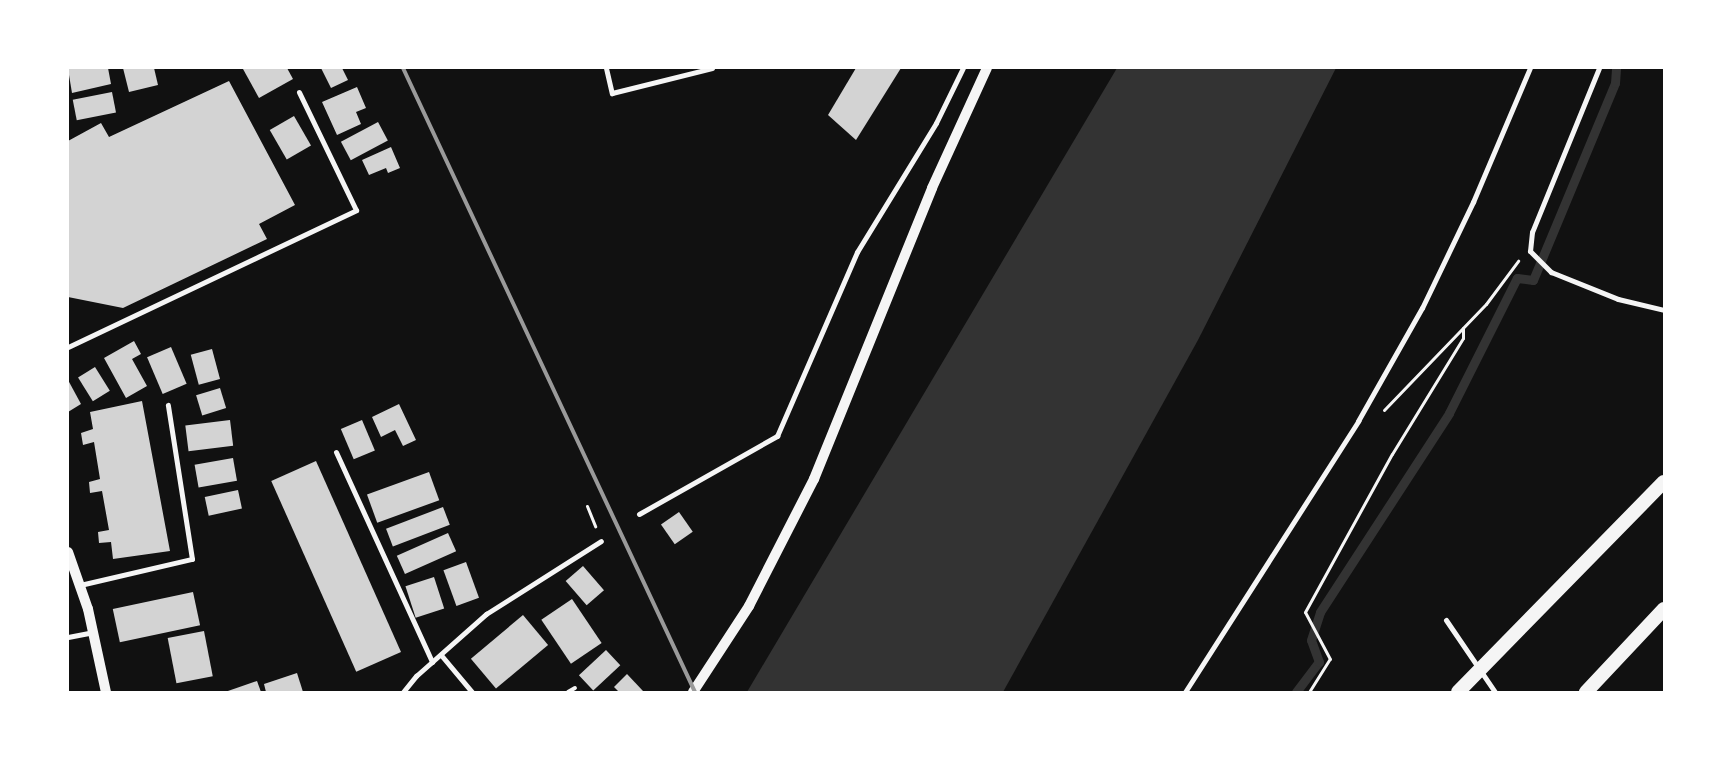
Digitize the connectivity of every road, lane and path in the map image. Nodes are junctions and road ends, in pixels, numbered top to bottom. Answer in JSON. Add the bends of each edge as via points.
{"nodes":[{"id":1,"x":606,"y":68,"type":"edge"},
{"id":2,"x":712,"y":68,"type":"edge"},
{"id":3,"x":963,"y":68,"type":"edge"},
{"id":4,"x":987,"y":68,"type":"edge"},
{"id":5,"x":1530,"y":68,"type":"edge"},
{"id":6,"x":1599,"y":68,"type":"edge"},
{"id":7,"x":299,"y":92,"type":"dead end"},
{"id":8,"x":1530,"y":251,"type":"junction"},
{"id":9,"x":1664,"y":310,"type":"edge"},
{"id":10,"x":1463,"y":328,"type":"junction"},
{"id":11,"x":68,"y":347,"type":"edge"},
{"id":12,"x":168,"y":405,"type":"dead end"},
{"id":13,"x":1358,"y":421,"type":"junction"},
{"id":14,"x":336,"y":452,"type":"dead end"},
{"id":15,"x":1664,"y":482,"type":"edge"},
{"id":16,"x":587,"y":506,"type":"dead end"},
{"id":17,"x":639,"y":514,"type":"dead end"},
{"id":18,"x":594,"y":524,"type":"dead end"},
{"id":19,"x":601,"y":541,"type":"dead end"},
{"id":20,"x":68,"y":552,"type":"edge"},
{"id":21,"x":80,"y":585,"type":"junction"},
{"id":22,"x":1664,"y":608,"type":"edge"},
{"id":23,"x":1446,"y":620,"type":"dead end"},
{"id":24,"x":93,"y":632,"type":"junction"},
{"id":25,"x":68,"y":637,"type":"edge"},
{"id":26,"x":440,"y":655,"type":"junction"},
{"id":27,"x":432,"y":662,"type":"junction"},
{"id":28,"x":1480,"y":670,"type":"junction"},
{"id":29,"x":575,"y":688,"type":"dead end"},
{"id":30,"x":106,"y":692,"type":"edge"},
{"id":31,"x":403,"y":692,"type":"edge"},
{"id":32,"x":472,"y":692,"type":"edge"},
{"id":33,"x":568,"y":692,"type":"edge"},
{"id":34,"x":693,"y":692,"type":"edge"},
{"id":35,"x":1185,"y":692,"type":"edge"},
{"id":36,"x":1309,"y":692,"type":"edge"},
{"id":37,"x":1458,"y":692,"type":"edge"},
{"id":38,"x":1495,"y":692,"type":"edge"},
{"id":39,"x":1586,"y":692,"type":"edge"}],
"edges":[{"from":1,"to":2,"type":"street","via":[[612,93]]},
{"from":3,"to":17,"type":"street","via":[[936,123],[857,252],[777,436]]},
{"from":4,"to":34,"type":"main road","via":[[932,188],[814,479],[749,606]]},
{"from":5,"to":13,"type":"street","via":[[1422,308]]},
{"from":6,"to":8,"type":"street","via":[[1532,232]]},
{"from":7,"to":11,"type":"street","via":[[356,210]]},
{"from":8,"to":9,"type":"street","via":[[1552,272],[1618,299]]},
{"from":8,"to":10,"type":"path","via":[[1517,261],[1500,287]]},
{"from":10,"to":13,"type":"path","via":[[1444,344],[1394,403],[1374,417]]},
{"from":10,"to":36,"type":"path","via":[[1463,338],[1392,454],[1305,612],[1330,659]]},
{"from":12,"to":21,"type":"street","via":[[192,559]]},
{"from":13,"to":35,"type":"street"},
{"from":14,"to":27,"type":"street"},
{"from":15,"to":28,"type":"highway"},
{"from":16,"to":18,"type":"path"},
{"from":19,"to":26,"type":"street","via":[[486,614]]},
{"from":20,"to":21,"type":"main road"},
{"from":21,"to":24,"type":"main road"},
{"from":22,"to":39,"type":"highway"},
{"from":23,"to":28,"type":"street"},
{"from":24,"to":25,"type":"street"},
{"from":24,"to":30,"type":"main road"},
{"from":26,"to":27,"type":"street"},
{"from":26,"to":32,"type":"street"},
{"from":27,"to":31,"type":"street"},
{"from":28,"to":37,"type":"highway"},
{"from":28,"to":38,"type":"street"},
{"from":29,"to":33,"type":"lane"}]}
